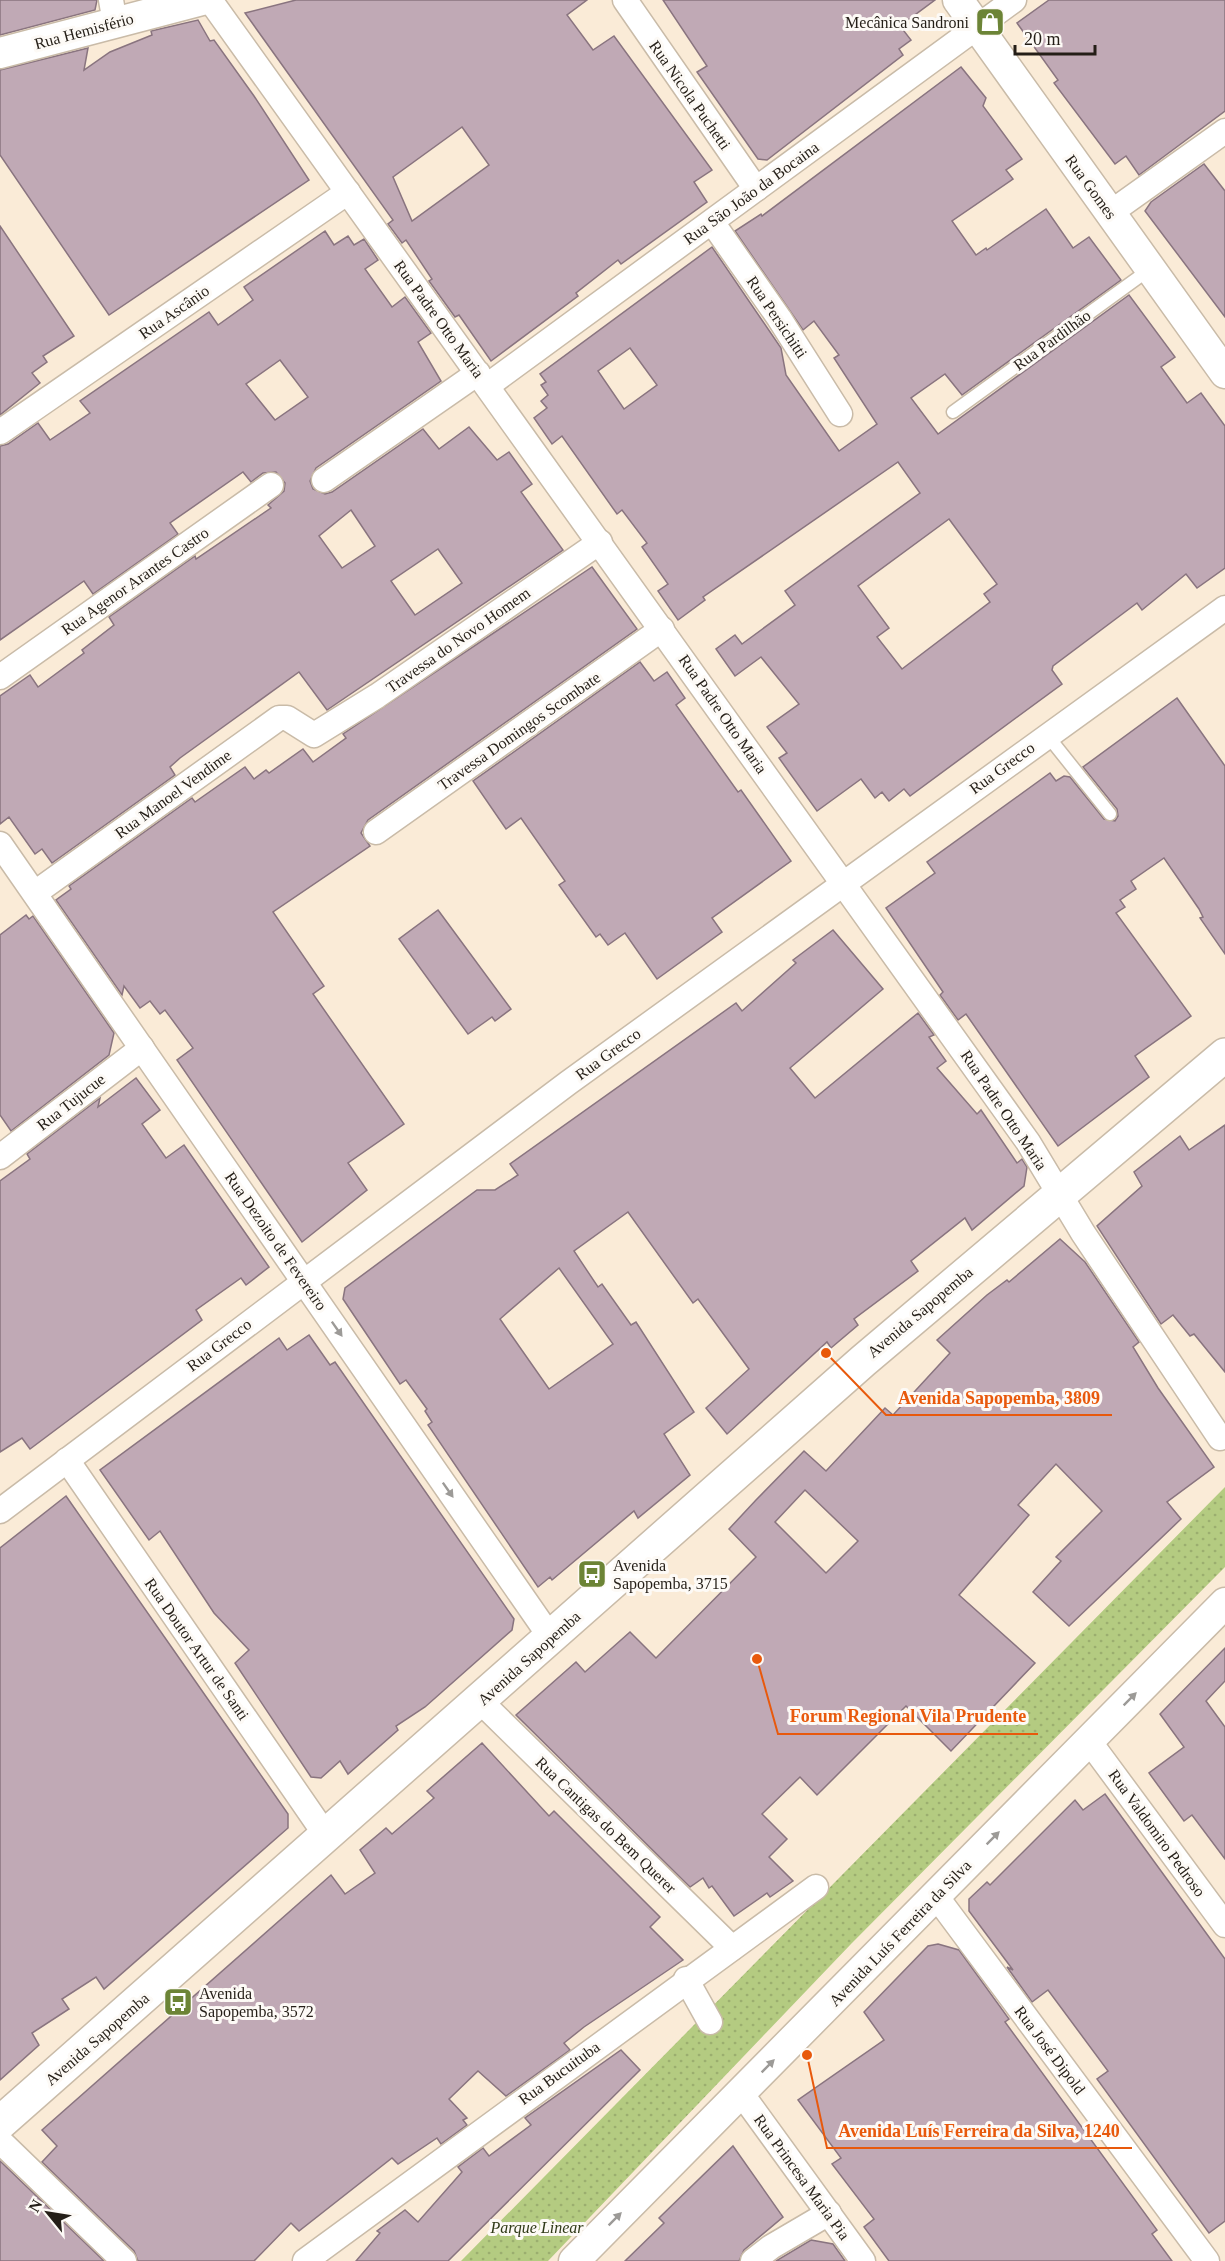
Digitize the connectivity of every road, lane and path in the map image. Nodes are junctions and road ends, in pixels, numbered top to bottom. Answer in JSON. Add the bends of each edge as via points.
{"nodes":[{"id":1,"x":202,"y":0,"type":"edge"},
{"id":2,"x":210,"y":0,"type":"edge"},
{"id":3,"x":625,"y":0,"type":"edge"},
{"id":4,"x":958,"y":0,"type":"edge"},
{"id":5,"x":1014,"y":0,"type":"edge"},
{"id":6,"x":113,"y":11,"type":"edge"},
{"id":7,"x":977,"y":27,"type":"junction"},
{"id":8,"x":0,"y":53,"type":"edge"},
{"id":9,"x":1225,"y":131,"type":"edge"},
{"id":10,"x":756,"y":189,"type":"junction"},
{"id":11,"x":348,"y":192,"type":"junction"},
{"id":12,"x":1110,"y":213,"type":"junction"},
{"id":13,"x":712,"y":222,"type":"junction"},
{"id":14,"x":1150,"y":268,"type":"junction"},
{"id":15,"x":1225,"y":373,"type":"edge"},
{"id":16,"x":483,"y":379,"type":"junction"},
{"id":17,"x":953,"y":412,"type":"dead end"},
{"id":18,"x":840,"y":414,"type":"dead end"},
{"id":19,"x":0,"y":432,"type":"edge"},
{"id":20,"x":324,"y":480,"type":"dead end"},
{"id":21,"x":271,"y":485,"type":"dead end"},
{"id":22,"x":600,"y":542,"type":"junction"},
{"id":23,"x":1225,"y":608,"type":"edge"},
{"id":24,"x":662,"y":629,"type":"junction"},
{"id":25,"x":0,"y":677,"type":"edge"},
{"id":26,"x":314,"y":735,"type":"joint"},
{"id":27,"x":1047,"y":735,"type":"junction"},
{"id":28,"x":1110,"y":814,"type":"dead end"},
{"id":29,"x":376,"y":832,"type":"dead end"},
{"id":30,"x":0,"y":844,"type":"edge"},
{"id":31,"x":844,"y":883,"type":"junction"},
{"id":32,"x":34,"y":893,"type":"junction"},
{"id":33,"x":142,"y":1048,"type":"junction"},
{"id":34,"x":1225,"y":1055,"type":"edge"},
{"id":35,"x":0,"y":1157,"type":"edge"},
{"id":36,"x":1060,"y":1194,"type":"junction"},
{"id":37,"x":304,"y":1281,"type":"junction"},
{"id":38,"x":1220,"y":1438,"type":"dead end"},
{"id":39,"x":67,"y":1460,"type":"junction"},
{"id":40,"x":0,"y":1511,"type":"edge"},
{"id":41,"x":1225,"y":1603,"type":"edge"},
{"id":42,"x":551,"y":1638,"type":"junction"},
{"id":43,"x":480,"y":1701,"type":"junction"},
{"id":44,"x":1089,"y":1741,"type":"junction"},
{"id":45,"x":327,"y":1837,"type":"junction"},
{"id":46,"x":816,"y":1887,"type":"dead end"},
{"id":47,"x":936,"y":1896,"type":"junction"},
{"id":48,"x":1225,"y":1925,"type":"edge"},
{"id":49,"x":732,"y":1948,"type":"junction"},
{"id":50,"x":686,"y":1979,"type":"junction"},
{"id":51,"x":710,"y":2022,"type":"dead end"},
{"id":52,"x":741,"y":2093,"type":"junction"},
{"id":53,"x":0,"y":2123,"type":"edge"},
{"id":54,"x":0,"y":2141,"type":"edge"},
{"id":55,"x":828,"y":2213,"type":"junction"},
{"id":56,"x":124,"y":2261,"type":"edge"},
{"id":57,"x":305,"y":2261,"type":"edge"},
{"id":58,"x":574,"y":2261,"type":"edge"},
{"id":59,"x":753,"y":2261,"type":"edge"},
{"id":60,"x":863,"y":2261,"type":"edge"},
{"id":61,"x":1207,"y":2261,"type":"edge"}],
"edges":[{"from":1,"to":6,"type":"street","name":"Rua Hemisfério"},
{"from":2,"to":11,"type":"street","name":"Rua Padre Otto Maria"},
{"from":3,"to":10,"type":"street","name":"Rua Nicola Puchetti"},
{"from":4,"to":7,"type":"street","name":"Rua Gomes"},
{"from":5,"to":7,"type":"street","name":"Rua São João da Bocaina"},
{"from":6,"to":8,"type":"street","name":"Rua Hemisfério"},
{"from":7,"to":10,"type":"street","name":"Rua São João da Bocaina"},
{"from":7,"to":12,"type":"street","name":"Rua Gomes"},
{"from":9,"to":12,"type":"street"},
{"from":10,"to":13,"type":"street","name":"Rua São João da Bocaina"},
{"from":11,"to":16,"type":"street","name":"Rua Padre Otto Maria"},
{"from":11,"to":19,"type":"street","name":"Rua Ascânio"},
{"from":12,"to":14,"type":"street","name":"Rua Gomes"},
{"from":13,"to":16,"type":"street","name":"Rua São João da Bocaina"},
{"from":13,"to":18,"type":"street","name":"Rua Persichitti"},
{"from":14,"to":15,"type":"street","name":"Rua Gomes"},
{"from":14,"to":17,"type":"lane","name":"Rua Pardilhão"},
{"from":16,"to":20,"type":"street"},
{"from":16,"to":22,"type":"street","name":"Rua Padre Otto Maria"},
{"from":21,"to":25,"type":"street","name":"Rua Agenor Arantes Castro"},
{"from":22,"to":24,"type":"street","name":"Rua Padre Otto Maria"},
{"from":22,"to":26,"type":"street","name":"Travessa do Novo Homem"},
{"from":23,"to":27,"type":"street","name":"Rua Grecco"},
{"from":24,"to":29,"type":"street","name":"Travessa Domingos Scombate"},
{"from":24,"to":31,"type":"street","name":"Rua Padre Otto Maria"},
{"from":26,"to":32,"type":"street","name":"Rua Manoel Vendime","via":[[287,718],[279,718]]},
{"from":27,"to":28,"type":"lane"},
{"from":27,"to":31,"type":"street","name":"Rua Grecco"},
{"from":30,"to":32,"type":"street","name":"Rua Dezoito de Fevereiro"},
{"from":31,"to":36,"type":"street","name":"Rua Padre Otto Maria","via":[[1028,1142]]},
{"from":31,"to":37,"type":"street","name":"Rua Grecco"},
{"from":32,"to":33,"type":"street","name":"Rua Dezoito de Fevereiro"},
{"from":33,"to":35,"type":"street","name":"Rua Tujucue"},
{"from":33,"to":37,"type":"street","name":"Rua Dezoito de Fevereiro"},
{"from":34,"to":36,"type":"main road","name":"Avenida Sapopemba"},
{"from":36,"to":38,"type":"street","name":"Rua Padre Otto Maria"},
{"from":36,"to":42,"type":"main road","name":"Avenida Sapopemba","via":[[863,1361]]},
{"from":37,"to":39,"type":"street","name":"Rua Grecco"},
{"from":37,"to":42,"type":"street","name":"Rua Dezoito de Fevereiro","one_way":true},
{"from":39,"to":40,"type":"street","name":"Rua Grecco"},
{"from":39,"to":45,"type":"street","name":"Rua Doutor Artur de Santi"},
{"from":44,"to":41,"type":"street","name":"Avenida Luís Ferreira da Silva","one_way":true},
{"from":42,"to":43,"type":"main road","name":"Avenida Sapopemba"},
{"from":43,"to":45,"type":"main road","name":"Avenida Sapopemba"},
{"from":43,"to":49,"type":"street","name":"Rua Cantigas do Bem Querer"},
{"from":47,"to":44,"type":"street","name":"Avenida Luís Ferreira da Silva","one_way":true},
{"from":44,"to":48,"type":"street","name":"Rua Valdomiro Pedroso"},
{"from":45,"to":53,"type":"main road","name":"Avenida Sapopemba"},
{"from":46,"to":49,"type":"street","name":"Rua Bucuituba"},
{"from":52,"to":47,"type":"street","name":"Avenida Luís Ferreira da Silva","one_way":true},
{"from":47,"to":61,"type":"street","name":"Rua José Dipold"},
{"from":49,"to":50,"type":"street","name":"Rua Bucuituba"},
{"from":50,"to":51,"type":"street"},
{"from":50,"to":57,"type":"street","name":"Rua Bucuituba"},
{"from":52,"to":55,"type":"street","name":"Rua Princesa Maria Pia"},
{"from":58,"to":52,"type":"street","name":"Avenida Luís Ferreira da Silva","one_way":true},
{"from":54,"to":56,"type":"street"},
{"from":55,"to":59,"type":"street"},
{"from":55,"to":60,"type":"street","name":"Rua Princesa Maria Pia"}]}
